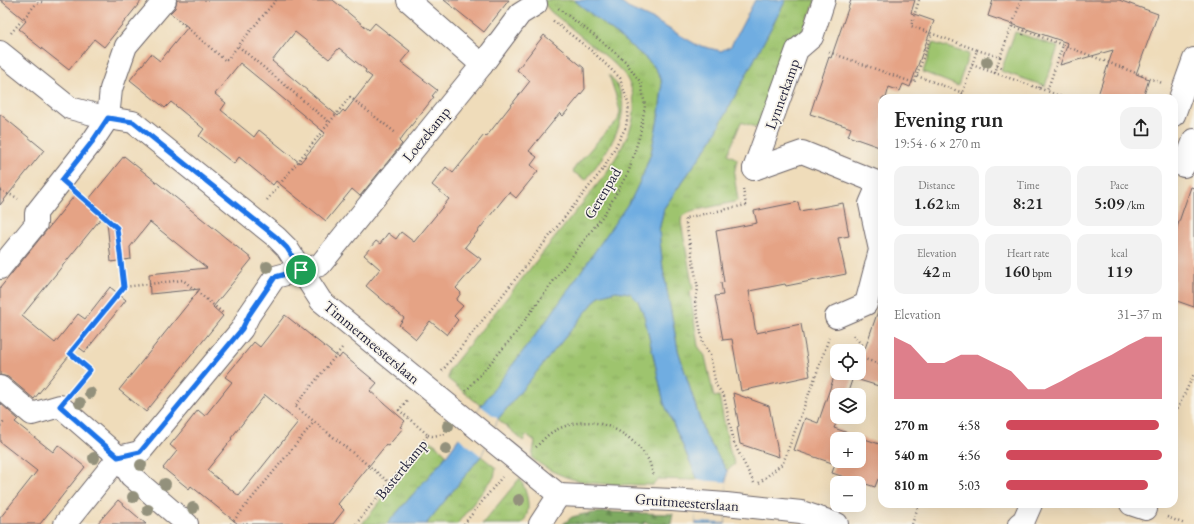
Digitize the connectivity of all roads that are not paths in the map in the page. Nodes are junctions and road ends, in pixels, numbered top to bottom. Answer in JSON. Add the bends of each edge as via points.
{"nodes":[{"id":1,"x":408,"y":0,"type":"edge"},
{"id":2,"x":824,"y":0,"type":"edge"},
{"id":3,"x":163,"y":3,"type":"edge"},
{"id":4,"x":536,"y":4,"type":"road end"},
{"id":5,"x":5,"y":42,"type":"edge"},
{"id":6,"x":1194,"y":59,"type":"edge"},
{"id":7,"x":482,"y":65,"type":"junction"},
{"id":8,"x":1178,"y":104,"type":"edge"},
{"id":9,"x":108,"y":118,"type":"junction"},
{"id":10,"x":1194,"y":140,"type":"edge"},
{"id":11,"x":1178,"y":164,"type":"edge"},
{"id":12,"x":878,"y":182,"type":"edge"},
{"id":13,"x":878,"y":189,"type":"edge"},
{"id":14,"x":878,"y":241,"type":"edge"},
{"id":15,"x":878,"y":258,"type":"edge"},
{"id":16,"x":0,"y":268,"type":"edge"},
{"id":17,"x":301,"y":270,"type":"junction"},
{"id":18,"x":836,"y":317,"type":"road end"},
{"id":19,"x":0,"y":388,"type":"edge"},
{"id":20,"x":118,"y":457,"type":"junction"},
{"id":21,"x":559,"y":495,"type":"junction"},
{"id":22,"x":1029,"y":508,"type":"edge"},
{"id":23,"x":65,"y":524,"type":"edge"},
{"id":24,"x":187,"y":524,"type":"edge"},
{"id":25,"x":540,"y":524,"type":"edge"},
{"id":26,"x":837,"y":524,"type":"edge"},
{"id":27,"x":1019,"y":524,"type":"edge"}],
"edges":[{"from":1,"to":7,"type":"street"},
{"from":2,"to":12,"type":"street","name":"Lynnerkamp","via":[[812,36],[797,50],[754,169],[802,152]]},
{"from":3,"to":9,"type":"street","via":[[126,46],[111,89]]},
{"from":4,"to":7,"type":"street","name":"Loezekamp","via":[[520,14]]},
{"from":5,"to":9,"type":"street","name":"Timmermeesterslaan","via":[[70,108]]},
{"from":6,"to":8,"type":"street"},
{"from":7,"to":17,"type":"street","name":"Loezekamp","via":[[320,265]]},
{"from":9,"to":16,"type":"street","via":[[36,213],[36,224]]},
{"from":9,"to":17,"type":"street","name":"Timmermeesterslaan","via":[[133,122],[276,237],[287,248]]},
{"from":10,"to":11,"type":"street","via":[[1184,166]]},
{"from":13,"to":14,"type":"street","via":[[870,204]]},
{"from":15,"to":18,"type":"street","via":[[866,304]]},
{"from":17,"to":20,"type":"street","via":[[275,277],[242,329],[140,452]]},
{"from":17,"to":21,"type":"street","name":"Timmermeesterslaan","via":[[321,301]]},
{"from":19,"to":20,"type":"street","via":[[32,414],[60,406]]},
{"from":20,"to":23,"type":"street"},
{"from":20,"to":24,"type":"street","via":[[131,476]]},
{"from":21,"to":25,"type":"street"},
{"from":21,"to":26,"type":"street","name":"Gruitmeesterslaan","via":[[726,504],[802,512]]},
{"from":22,"to":27,"type":"street","via":[[1024,520]]}]}
